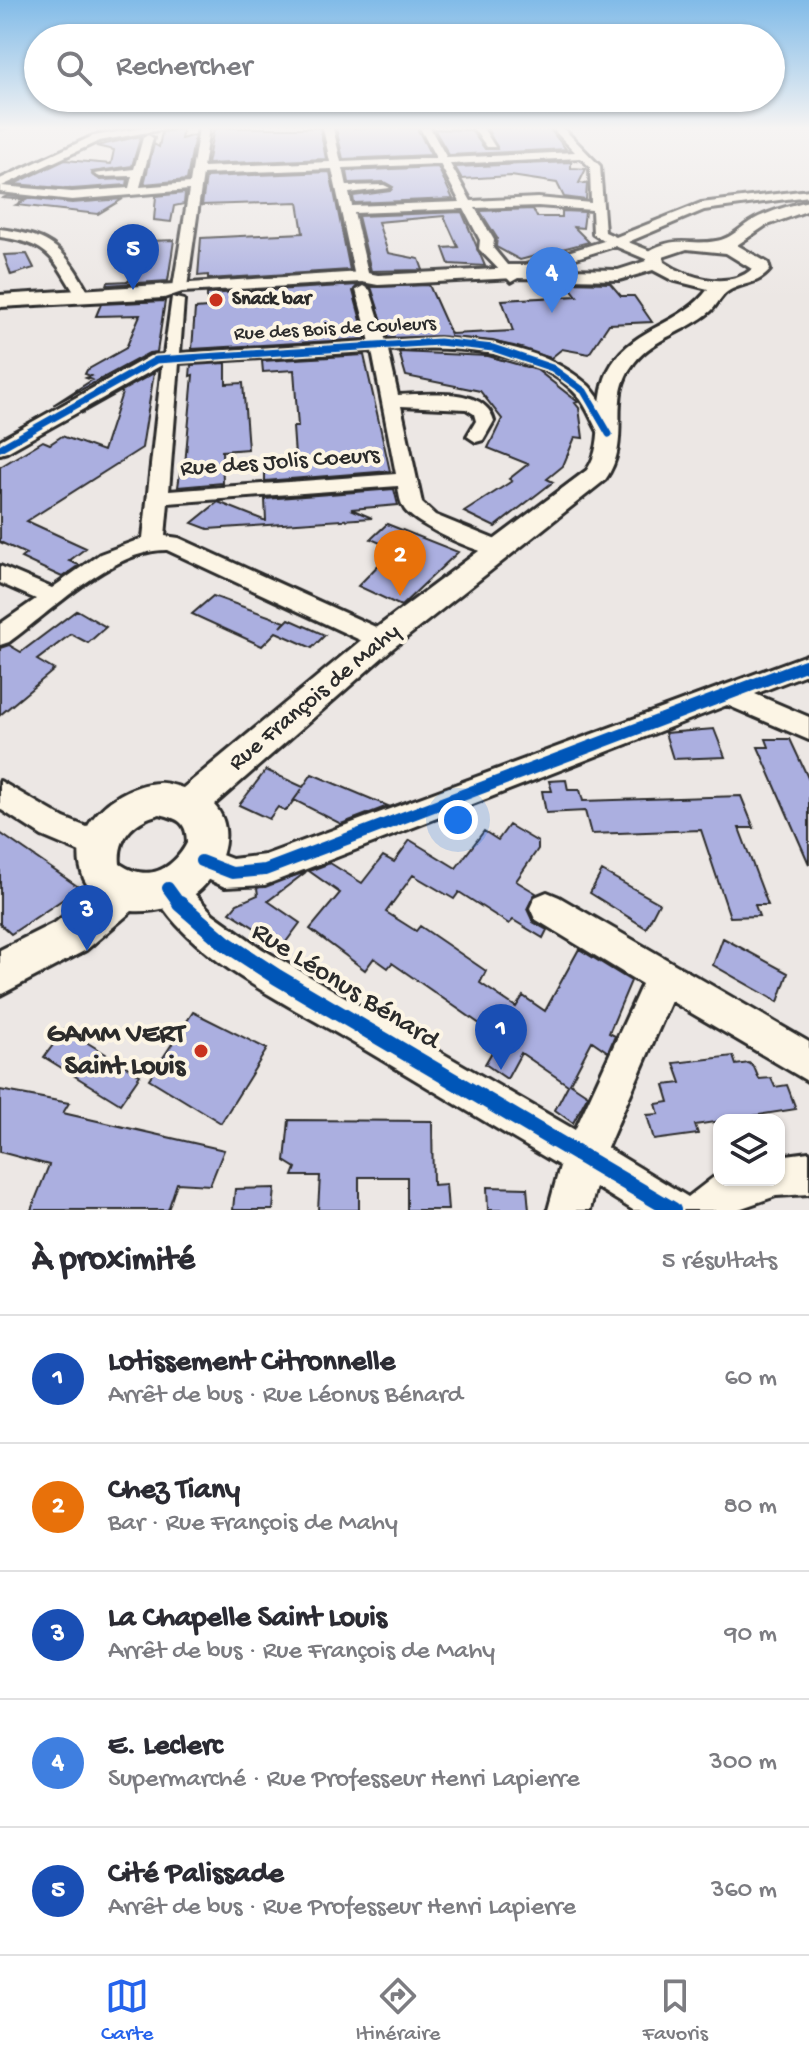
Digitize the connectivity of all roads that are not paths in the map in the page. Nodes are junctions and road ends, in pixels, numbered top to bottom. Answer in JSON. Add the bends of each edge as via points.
{"nodes":[{"id":1,"x":135,"y":184,"type":"edge"},
{"id":2,"x":339,"y":184,"type":"edge"},
{"id":3,"x":456,"y":184,"type":"edge"},
{"id":4,"x":597,"y":184,"type":"edge"},
{"id":5,"x":195,"y":186,"type":"joint"},
{"id":6,"x":384,"y":188,"type":"dead end"},
{"id":7,"x":0,"y":189,"type":"edge"},
{"id":8,"x":134,"y":189,"type":"junction"},
{"id":9,"x":340,"y":190,"type":"junction"},
{"id":10,"x":809,"y":193,"type":"edge"},
{"id":11,"x":467,"y":205,"type":"junction"},
{"id":12,"x":809,"y":205,"type":"edge"},
{"id":13,"x":599,"y":207,"type":"junction"},
{"id":14,"x":345,"y":210,"type":"junction"},
{"id":15,"x":0,"y":233,"type":"edge"},
{"id":16,"x":612,"y":242,"type":"junction"},
{"id":17,"x":632,"y":246,"type":"junction"},
{"id":18,"x":670,"y":246,"type":"junction"},
{"id":19,"x":738,"y":246,"type":"junction"},
{"id":20,"x":654,"y":261,"type":"junction"},
{"id":21,"x":509,"y":273,"type":"junction"},
{"id":22,"x":673,"y":276,"type":"junction"},
{"id":23,"x":363,"y":283,"type":"junction"},
{"id":24,"x":713,"y":286,"type":"junction"},
{"id":25,"x":182,"y":293,"type":"junction"},
{"id":26,"x":84,"y":297,"type":"junction"},
{"id":27,"x":0,"y":301,"type":"edge"},
{"id":28,"x":379,"y":344,"type":"junction"},
{"id":29,"x":170,"y":357,"type":"junction"},
{"id":30,"x":391,"y":401,"type":"junction"},
{"id":31,"x":609,"y":434,"type":"junction"},
{"id":32,"x":476,"y":436,"type":"dead end"},
{"id":33,"x":0,"y":448,"type":"edge"},
{"id":34,"x":407,"y":479,"type":"junction"},
{"id":35,"x":157,"y":498,"type":"junction"},
{"id":36,"x":154,"y":541,"type":"junction"},
{"id":37,"x":498,"y":549,"type":"junction"},
{"id":38,"x":0,"y":574,"type":"edge"},
{"id":39,"x":54,"y":598,"type":"junction"},
{"id":40,"x":0,"y":636,"type":"edge"},
{"id":41,"x":382,"y":640,"type":"junction"},
{"id":42,"x":809,"y":663,"type":"edge"},
{"id":43,"x":728,"y":694,"type":"junction"},
{"id":44,"x":809,"y":729,"type":"edge"},
{"id":45,"x":0,"y":793,"type":"edge"},
{"id":46,"x":190,"y":804,"type":"junction"},
{"id":47,"x":121,"y":814,"type":"junction"},
{"id":48,"x":53,"y":827,"type":"junction"},
{"id":49,"x":99,"y":846,"type":"junction"},
{"id":50,"x":201,"y":861,"type":"junction"},
{"id":51,"x":168,"y":888,"type":"junction"},
{"id":52,"x":125,"y":891,"type":"junction"},
{"id":53,"x":547,"y":908,"type":"dead end"},
{"id":54,"x":0,"y":973,"type":"edge"},
{"id":55,"x":663,"y":978,"type":"junction"},
{"id":56,"x":809,"y":1063,"type":"edge"},
{"id":57,"x":583,"y":1157,"type":"junction"},
{"id":58,"x":809,"y":1173,"type":"edge"},
{"id":59,"x":785,"y":1176,"type":"edge"},
{"id":60,"x":743,"y":1186,"type":"edge"},
{"id":61,"x":569,"y":1210,"type":"edge"},
{"id":62,"x":673,"y":1210,"type":"edge"},
{"id":63,"x":704,"y":1210,"type":"edge"}],
"edges":[{"from":1,"to":8,"type":"street"},
{"from":2,"to":9,"type":"street"},
{"from":3,"to":11,"type":"street"},
{"from":4,"to":13,"type":"street"},
{"from":5,"to":8,"type":"street"},
{"from":5,"to":25,"type":"street"},
{"from":6,"to":9,"type":"street"},
{"from":7,"to":8,"type":"street","via":[[72,196]]},
{"from":9,"to":14,"type":"street"},
{"from":10,"to":16,"type":"street","via":[[701,207]]},
{"from":11,"to":13,"type":"street","via":[[538,202]]},
{"from":11,"to":14,"type":"street"},
{"from":11,"to":21,"type":"street","via":[[487,240],[486,249]]},
{"from":12,"to":19,"type":"main road","via":[[759,223]]},
{"from":13,"to":16,"type":"street","via":[[599,234]]},
{"from":14,"to":23,"type":"street"},
{"from":15,"to":26,"type":"street","via":[[49,243]]},
{"from":16,"to":17,"type":"street"},
{"from":16,"to":21,"type":"street"},
{"from":17,"to":18,"type":"street"},
{"from":17,"to":20,"type":"street"},
{"from":18,"to":19,"type":"main road"},
{"from":18,"to":20,"type":"main road"},
{"from":19,"to":24,"type":"main road","name":"Rue François de Mahy","via":[[761,270],[747,281]]},
{"from":20,"to":21,"type":"main road","via":[[619,275]]},
{"from":20,"to":22,"type":"main road"},
{"from":21,"to":22,"type":"main road","via":[[619,281]]},
{"from":21,"to":23,"type":"main road"},
{"from":22,"to":24,"type":"main road"},
{"from":23,"to":25,"type":"main road"},
{"from":23,"to":28,"type":"street"},
{"from":24,"to":31,"type":"main road","name":"Rue François de Mahy","via":[[703,308],[635,348],[609,389]]},
{"from":25,"to":26,"type":"main road"},
{"from":25,"to":29,"type":"street"},
{"from":26,"to":27,"type":"main road"},
{"from":28,"to":29,"type":"street","name":"Rue des Bois de Couleurs"},
{"from":28,"to":30,"type":"street"},
{"from":28,"to":31,"type":"street","name":"Rue des Bois de Couleurs","via":[[460,344],[526,357],[584,391]]},
{"from":29,"to":33,"type":"street","name":"Rue des Bois de Couleurs","via":[[145,365]]},
{"from":29,"to":35,"type":"street"},
{"from":30,"to":32,"type":"street","via":[[468,402],[484,419]]},
{"from":30,"to":34,"type":"street"},
{"from":31,"to":37,"type":"main road","name":"Rue François de Mahy","via":[[607,461],[596,475]]},
{"from":34,"to":35,"type":"street","name":"Rue des Jolis Coeurs"},
{"from":34,"to":37,"type":"street","via":[[419,514]]},
{"from":35,"to":36,"type":"street"},
{"from":36,"to":39,"type":"street","via":[[117,553]]},
{"from":36,"to":41,"type":"street","via":[[193,550]]},
{"from":37,"to":41,"type":"main road","name":"Rue François de Mahy"},
{"from":38,"to":39,"type":"street"},
{"from":39,"to":40,"type":"street"},
{"from":41,"to":46,"type":"main road","name":"Rue François de Mahy"},
{"from":42,"to":43,"type":"street"},
{"from":43,"to":44,"type":"street"},
{"from":43,"to":50,"type":"street","via":[[265,870],[236,876]]},
{"from":45,"to":48,"type":"street"},
{"from":46,"to":47,"type":"main road","via":[[160,798]]},
{"from":46,"to":50,"type":"main road","via":[[200,811],[209,834]]},
{"from":47,"to":48,"type":"street","via":[[90,825]]},
{"from":47,"to":49,"type":"main road"},
{"from":48,"to":49,"type":"street"},
{"from":49,"to":52,"type":"main road","via":[[102,874]]},
{"from":50,"to":51,"type":"main road"},
{"from":51,"to":52,"type":"main road"},
{"from":51,"to":57,"type":"street","name":"Rue Léonus Bénard","via":[[179,907],[200,924],[288,983]]},
{"from":52,"to":54,"type":"main road","via":[[71,936]]},
{"from":53,"to":55,"type":"street"},
{"from":55,"to":56,"type":"street"},
{"from":55,"to":57,"type":"street"},
{"from":57,"to":61,"type":"street"},
{"from":57,"to":62,"type":"street","name":"Rue Léonus Bénard"},
{"from":58,"to":59,"type":"street"},
{"from":60,"to":63,"type":"street","via":[[728,1190]]}]}
